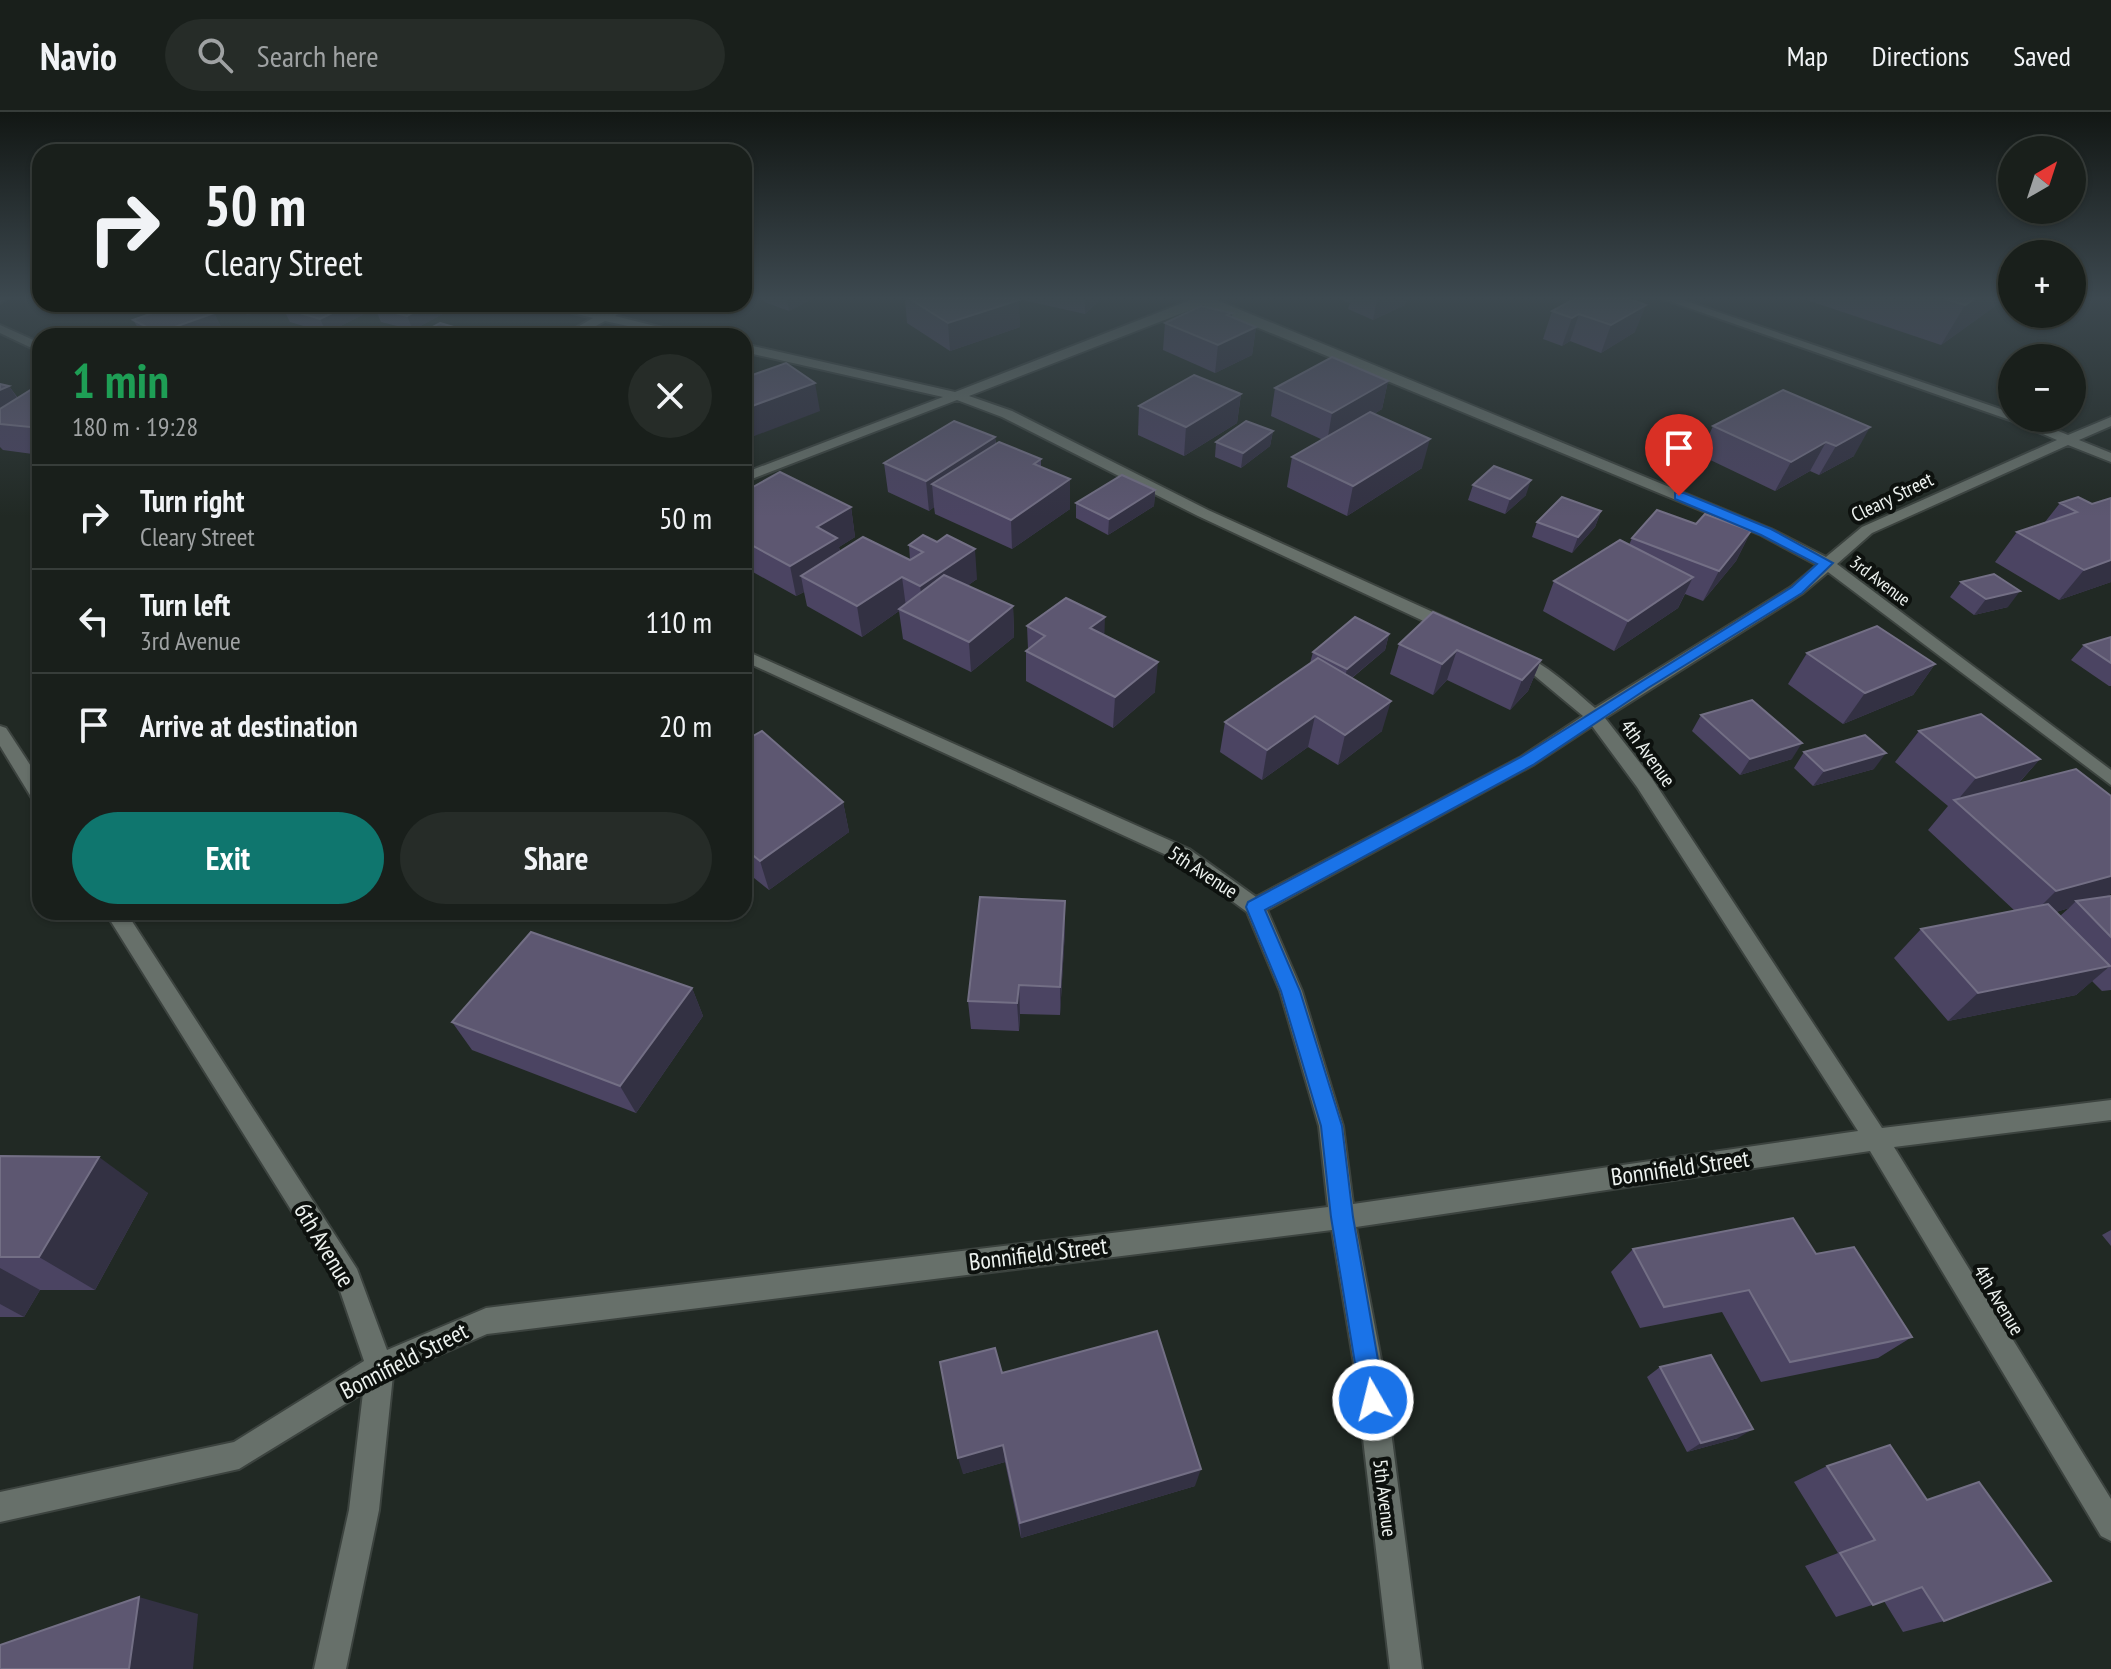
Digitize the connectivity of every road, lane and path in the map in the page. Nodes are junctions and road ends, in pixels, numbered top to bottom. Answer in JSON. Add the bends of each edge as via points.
{"nodes":[{"id":1,"x":848,"y":372,"type":"edge"},
{"id":2,"x":1023,"y":372,"type":"edge"},
{"id":3,"x":1379,"y":372,"type":"edge"},
{"id":4,"x":1881,"y":372,"type":"edge"},
{"id":5,"x":960,"y":397,"type":"junction"},
{"id":6,"x":1998,"y":412,"type":"edge"},
{"id":7,"x":2111,"y":421,"type":"edge"},
{"id":8,"x":2049,"y":432,"type":"edge"},
{"id":9,"x":2068,"y":440,"type":"junction"},
{"id":10,"x":2111,"y":458,"type":"edge"},
{"id":11,"x":752,"y":475,"type":"edge"},
{"id":12,"x":1826,"y":563,"type":"junction"},
{"id":13,"x":1470,"y":636,"type":"edge"},
{"id":14,"x":1499,"y":651,"type":"edge"},
{"id":15,"x":752,"y":659,"type":"edge"},
{"id":16,"x":1594,"y":716,"type":"junction"},
{"id":17,"x":0,"y":732,"type":"edge"},
{"id":18,"x":2111,"y":779,"type":"edge"},
{"id":19,"x":32,"y":782,"type":"edge"},
{"id":20,"x":1255,"y":907,"type":"junction"},
{"id":21,"x":120,"y":920,"type":"edge"},
{"id":22,"x":2111,"y":1110,"type":"edge"},
{"id":23,"x":1876,"y":1139,"type":"junction"},
{"id":24,"x":1342,"y":1217,"type":"junction"},
{"id":25,"x":380,"y":1367,"type":"junction"},
{"id":26,"x":0,"y":1507,"type":"edge"},
{"id":27,"x":2111,"y":1526,"type":"edge"},
{"id":28,"x":330,"y":1669,"type":"edge"},
{"id":29,"x":1406,"y":1669,"type":"edge"}],
"edges":[{"from":1,"to":5,"type":"street"},
{"from":2,"to":5,"type":"street"},
{"from":3,"to":12,"type":"street","name":"3rd Avenue","via":[[1766,532]]},
{"from":4,"to":6,"type":"street"},
{"from":5,"to":11,"type":"street"},
{"from":5,"to":13,"type":"street","via":[[1007,414],[1203,513]]},
{"from":7,"to":9,"type":"street","name":"Cleary Street"},
{"from":8,"to":9,"type":"street"},
{"from":9,"to":10,"type":"street"},
{"from":9,"to":12,"type":"street","name":"Cleary Street","via":[[1867,530]]},
{"from":12,"to":16,"type":"street","name":"Cleary Street","via":[[1797,590]]},
{"from":12,"to":18,"type":"street","name":"3rd Avenue"},
{"from":14,"to":16,"type":"street","name":"4th Avenue","via":[[1541,672]]},
{"from":15,"to":20,"type":"street","name":"5th Avenue","via":[[1182,854]]},
{"from":16,"to":20,"type":"street","name":"Cleary Street","via":[[1527,761]]},
{"from":16,"to":23,"type":"street","name":"4th Avenue","via":[[1644,782]]},
{"from":17,"to":19,"type":"street"},
{"from":20,"to":24,"type":"street","name":"5th Avenue","via":[[1291,991],[1331,1126]]},
{"from":21,"to":25,"type":"street","name":"6th Avenue","via":[[348,1278]]},
{"from":22,"to":23,"type":"street","name":"Bonnifield Street"},
{"from":23,"to":24,"type":"street","name":"Bonnifield Street"},
{"from":23,"to":27,"type":"street","name":"4th Avenue"},
{"from":24,"to":25,"type":"street","name":"Bonnifield Street","via":[[486,1321]]},
{"from":24,"to":29,"type":"street","name":"5th Avenue","via":[[1369,1370]]},
{"from":25,"to":26,"type":"street","name":"Bonnifield Street","via":[[239,1455]]},
{"from":25,"to":28,"type":"street","name":"6th Avenue","via":[[364,1510]]}]}
